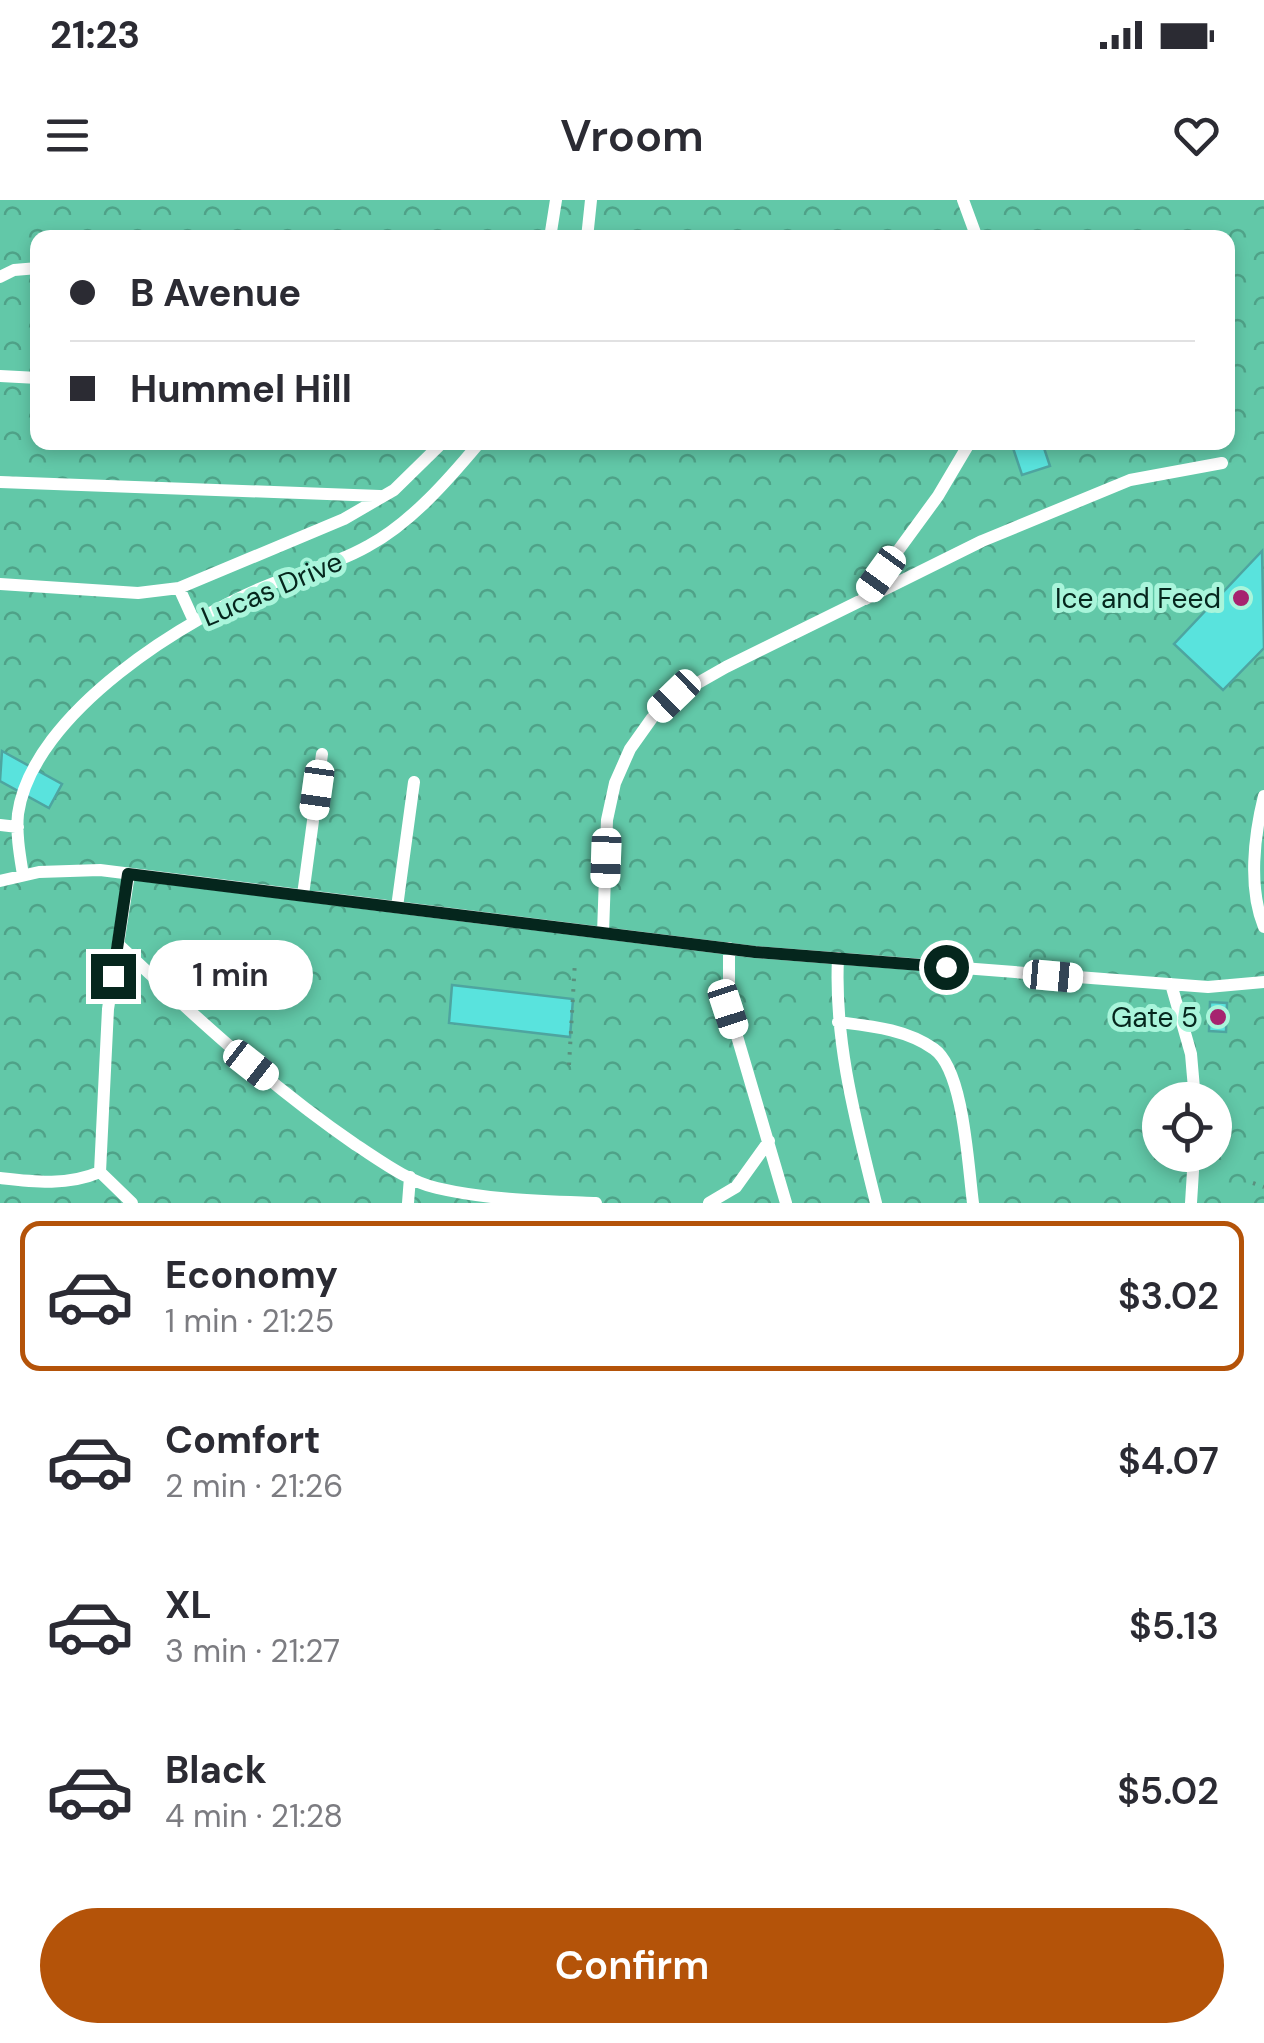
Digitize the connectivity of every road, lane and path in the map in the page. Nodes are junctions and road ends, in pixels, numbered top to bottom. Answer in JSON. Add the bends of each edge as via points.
{"nodes":[{"id":1,"x":556,"y":200,"type":"edge"},
{"id":2,"x":591,"y":200,"type":"edge"},
{"id":3,"x":963,"y":200,"type":"edge"},
{"id":4,"x":551,"y":230,"type":"edge"},
{"id":5,"x":588,"y":230,"type":"edge"},
{"id":6,"x":974,"y":230,"type":"edge"},
{"id":7,"x":30,"y":269,"type":"edge"},
{"id":8,"x":0,"y":277,"type":"edge"},
{"id":9,"x":0,"y":376,"type":"edge"},
{"id":10,"x":30,"y":378,"type":"edge"},
{"id":11,"x":433,"y":450,"type":"edge"},
{"id":12,"x":472,"y":450,"type":"edge"},
{"id":13,"x":965,"y":450,"type":"edge"},
{"id":14,"x":1222,"y":463,"type":"dead end"},
{"id":15,"x":0,"y":482,"type":"edge"},
{"id":16,"x":383,"y":496,"type":"junction"},
{"id":17,"x":0,"y":584,"type":"edge"},
{"id":18,"x":180,"y":588,"type":"junction"},
{"id":19,"x":862,"y":600,"type":"junction"},
{"id":20,"x":194,"y":621,"type":"junction"},
{"id":21,"x":322,"y":754,"type":"dead end"},
{"id":22,"x":414,"y":782,"type":"dead end"},
{"id":23,"x":1264,"y":796,"type":"edge"},
{"id":24,"x":0,"y":825,"type":"edge"},
{"id":25,"x":18,"y":827,"type":"junction"},
{"id":26,"x":128,"y":874,"type":"junction"},
{"id":27,"x":23,"y":875,"type":"junction"},
{"id":28,"x":0,"y":881,"type":"edge"},
{"id":29,"x":303,"y":896,"type":"junction"},
{"id":30,"x":397,"y":907,"type":"junction"},
{"id":31,"x":1264,"y":927,"type":"edge"},
{"id":32,"x":603,"y":933,"type":"junction"},
{"id":33,"x":118,"y":944,"type":"junction"},
{"id":34,"x":729,"y":948,"type":"junction"},
{"id":35,"x":838,"y":958,"type":"junction"},
{"id":36,"x":575,"y":961,"type":"dead end"},
{"id":37,"x":1264,"y":982,"type":"edge"},
{"id":38,"x":1171,"y":984,"type":"junction"},
{"id":39,"x":838,"y":1022,"type":"junction"},
{"id":40,"x":569,"y":1065,"type":"dead end"},
{"id":41,"x":1193,"y":1082,"type":"edge"},
{"id":42,"x":769,"y":1141,"type":"junction"},
{"id":43,"x":100,"y":1172,"type":"junction"},
{"id":44,"x":1193,"y":1172,"type":"edge"},
{"id":45,"x":410,"y":1177,"type":"junction"},
{"id":46,"x":0,"y":1178,"type":"edge"},
{"id":47,"x":1252,"y":1183,"type":"dead end"},
{"id":48,"x":1264,"y":1187,"type":"edge"},
{"id":49,"x":132,"y":1203,"type":"edge"},
{"id":50,"x":408,"y":1203,"type":"edge"},
{"id":51,"x":596,"y":1203,"type":"edge"},
{"id":52,"x":710,"y":1203,"type":"edge"},
{"id":53,"x":786,"y":1203,"type":"edge"},
{"id":54,"x":876,"y":1203,"type":"edge"},
{"id":55,"x":974,"y":1203,"type":"edge"},
{"id":56,"x":1192,"y":1203,"type":"edge"}],
"edges":[{"from":1,"to":4,"type":"lane"},
{"from":2,"to":5,"type":"lane"},
{"from":3,"to":6,"type":"lane"},
{"from":7,"to":8,"type":"lane"},
{"from":9,"to":10,"type":"lane"},
{"from":11,"to":16,"type":"lane"},
{"from":12,"to":20,"type":"lane","name":"Lucas Drive","via":[[372,544]]},
{"from":13,"to":19,"type":"lane"},
{"from":14,"to":19,"type":"lane","via":[[1130,480]]},
{"from":15,"to":16,"type":"lane"},
{"from":16,"to":18,"type":"lane","via":[[299,540]]},
{"from":17,"to":18,"type":"lane","via":[[138,594]]},
{"from":18,"to":20,"type":"lane"},
{"from":19,"to":32,"type":"lane","via":[[674,696],[652,718],[615,783]]},
{"from":20,"to":25,"type":"lane","name":"Lucas Drive","via":[[112,678],[69,718],[33,772]]},
{"from":21,"to":29,"type":"lane"},
{"from":22,"to":30,"type":"lane"},
{"from":23,"to":31,"type":"lane","via":[[1255,873]]},
{"from":24,"to":25,"type":"lane"},
{"from":25,"to":27,"type":"lane","name":"Lucas Drive"},
{"from":26,"to":27,"type":"lane"},
{"from":26,"to":29,"type":"lane"},
{"from":26,"to":33,"type":"lane"},
{"from":27,"to":28,"type":"lane"},
{"from":29,"to":30,"type":"lane"},
{"from":30,"to":32,"type":"lane"},
{"from":32,"to":34,"type":"lane"},
{"from":33,"to":43,"type":"lane"},
{"from":33,"to":45,"type":"lane","via":[[222,1043],[336,1131]]},
{"from":34,"to":35,"type":"lane"},
{"from":34,"to":42,"type":"lane","via":[[728,1009]]},
{"from":35,"to":38,"type":"lane"},
{"from":35,"to":39,"type":"lane"},
{"from":36,"to":40,"type":"path"},
{"from":37,"to":38,"type":"lane"},
{"from":38,"to":41,"type":"lane"},
{"from":39,"to":54,"type":"lane"},
{"from":39,"to":55,"type":"lane","via":[[894,1030],[936,1050],[954,1080]]},
{"from":42,"to":52,"type":"lane","via":[[736,1187]]},
{"from":42,"to":53,"type":"lane"},
{"from":43,"to":46,"type":"lane","via":[[48,1184]]},
{"from":43,"to":49,"type":"lane"},
{"from":44,"to":56,"type":"lane"},
{"from":45,"to":50,"type":"lane"},
{"from":45,"to":51,"type":"lane","via":[[434,1188]]},
{"from":47,"to":48,"type":"path"}]}
